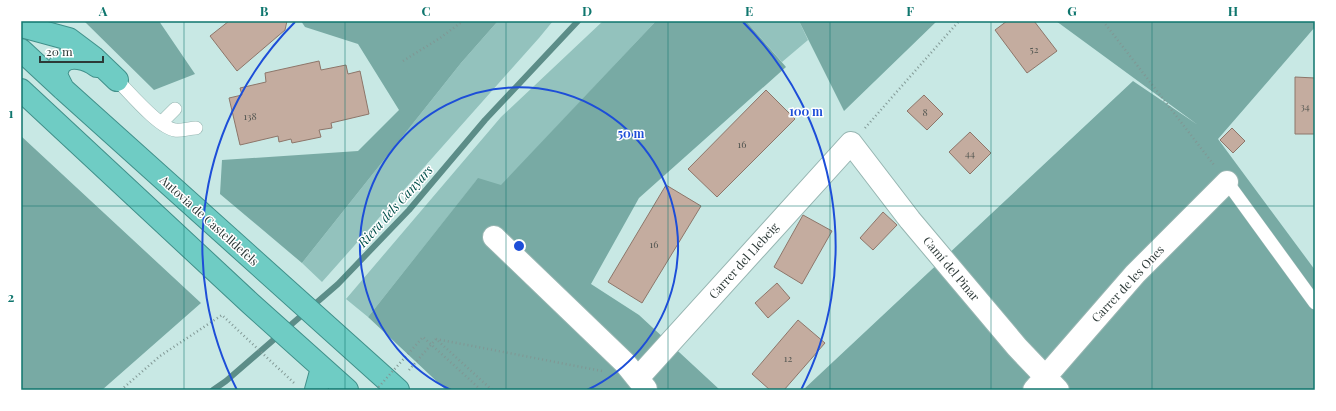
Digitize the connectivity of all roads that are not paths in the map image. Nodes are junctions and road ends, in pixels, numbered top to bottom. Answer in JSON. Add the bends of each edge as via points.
{"nodes":[{"id":1,"x":21,"y":26,"type":"edge"},
{"id":2,"x":21,"y":50,"type":"edge"},
{"id":3,"x":117,"y":80,"type":"junction"},
{"id":4,"x":63,"y":89,"type":"junction"},
{"id":5,"x":21,"y":90,"type":"edge"},
{"id":6,"x":175,"y":109,"type":"dead end"},
{"id":7,"x":161,"y":123,"type":"junction"},
{"id":8,"x":196,"y":128,"type":"dead end"},
{"id":9,"x":851,"y":143,"type":"joint"},
{"id":10,"x":1227,"y":182,"type":"joint"},
{"id":11,"x":494,"y":237,"type":"dead end"},
{"id":12,"x":1315,"y":303,"type":"edge"},
{"id":13,"x":317,"y":363,"type":"junction"},
{"id":14,"x":642,"y":384,"type":"edge"},
{"id":15,"x":1046,"y":386,"type":"edge"},
{"id":16,"x":389,"y":389,"type":"edge"},
{"id":17,"x":316,"y":390,"type":"edge"},
{"id":18,"x":347,"y":390,"type":"edge"}],
"edges":[{"from":1,"to":3,"type":"highway","via":[[69,39]]},
{"from":2,"to":4,"type":"highway","name":"Autovia de Castelldefels"},
{"from":3,"to":4,"type":"highway","via":[[92,62],[82,58],[65,59],[56,75]]},
{"from":3,"to":7,"type":"lane"},
{"from":4,"to":16,"type":"highway","name":"Autovia de Castelldefels","via":[[336,335]]},
{"from":5,"to":13,"type":"highway"},
{"from":6,"to":7,"type":"lane"},
{"from":7,"to":8,"type":"lane","via":[[175,131]]},
{"from":9,"to":14,"type":"street","name":"Carrer del Llebeig"},
{"from":9,"to":15,"type":"street","name":"Camí del Pinar","via":[[910,220],[1017,347]]},
{"from":10,"to":12,"type":"lane"},
{"from":10,"to":15,"type":"street","name":"Carrer de les Ones","via":[[1134,274]]},
{"from":11,"to":14,"type":"street","via":[[625,363]]},
{"from":13,"to":17,"type":"highway"},
{"from":13,"to":18,"type":"highway"}]}
